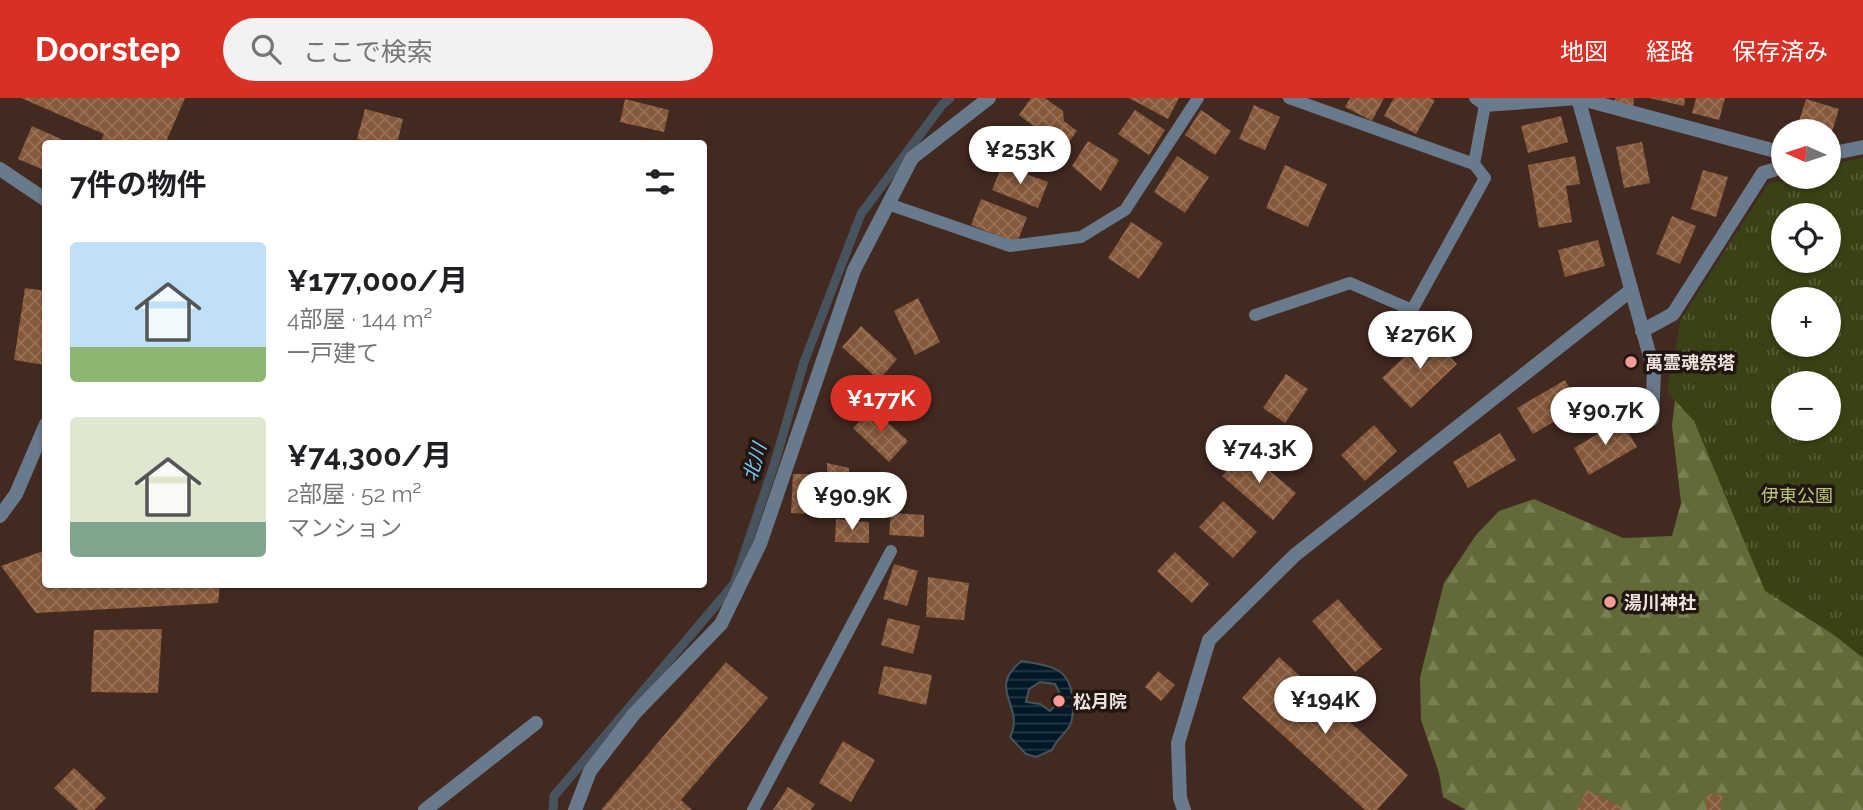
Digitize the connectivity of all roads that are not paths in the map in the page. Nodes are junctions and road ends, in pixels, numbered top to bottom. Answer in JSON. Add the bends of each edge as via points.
{"nodes":[{"id":1,"x":989,"y":98,"type":"edge"},
{"id":2,"x":1198,"y":98,"type":"edge"},
{"id":3,"x":1289,"y":98,"type":"edge"},
{"id":4,"x":1578,"y":98,"type":"edge"},
{"id":5,"x":1480,"y":101,"type":"edge"},
{"id":6,"x":1863,"y":147,"type":"edge"},
{"id":7,"x":1771,"y":150,"type":"edge"},
{"id":8,"x":1841,"y":152,"type":"edge"},
{"id":9,"x":1474,"y":164,"type":"junction"},
{"id":10,"x":0,"y":169,"type":"edge"},
{"id":11,"x":1771,"y":171,"type":"edge"},
{"id":12,"x":42,"y":197,"type":"edge"},
{"id":13,"x":888,"y":204,"type":"junction"},
{"id":14,"x":1630,"y":290,"type":"junction"},
{"id":15,"x":1255,"y":315,"type":"dead end"},
{"id":16,"x":1642,"y":331,"type":"junction"},
{"id":17,"x":1652,"y":419,"type":"dead end"},
{"id":18,"x":42,"y":433,"type":"edge"},
{"id":19,"x":0,"y":516,"type":"edge"},
{"id":20,"x":891,"y":551,"type":"dead end"},
{"id":21,"x":536,"y":723,"type":"dead end"},
{"id":22,"x":425,"y":810,"type":"edge"},
{"id":23,"x":575,"y":810,"type":"edge"},
{"id":24,"x":753,"y":810,"type":"edge"},
{"id":25,"x":1184,"y":810,"type":"edge"}],
"edges":[{"from":1,"to":13,"type":"street","via":[[912,158]]},
{"from":2,"to":13,"type":"lane","via":[[1125,210],[1081,237],[1010,246]]},
{"from":3,"to":9,"type":"lane"},
{"from":4,"to":5,"type":"street"},
{"from":4,"to":7,"type":"street"},
{"from":4,"to":14,"type":"street"},
{"from":5,"to":9,"type":"lane"},
{"from":6,"to":8,"type":"street"},
{"from":9,"to":15,"type":"lane","via":[[1485,178],[1412,310],[1350,283]]},
{"from":10,"to":12,"type":"street"},
{"from":11,"to":16,"type":"street","via":[[1763,173],[1673,314]]},
{"from":13,"to":23,"type":"street","via":[[854,270],[760,544],[721,624],[634,714],[590,771]]},
{"from":14,"to":16,"type":"street"},
{"from":14,"to":25,"type":"street","via":[[1295,555],[1209,640],[1178,743]]},
{"from":16,"to":17,"type":"street","via":[[1654,371]]},
{"from":18,"to":19,"type":"street","via":[[16,494]]},
{"from":20,"to":24,"type":"lane"},
{"from":21,"to":22,"type":"street"}]}
